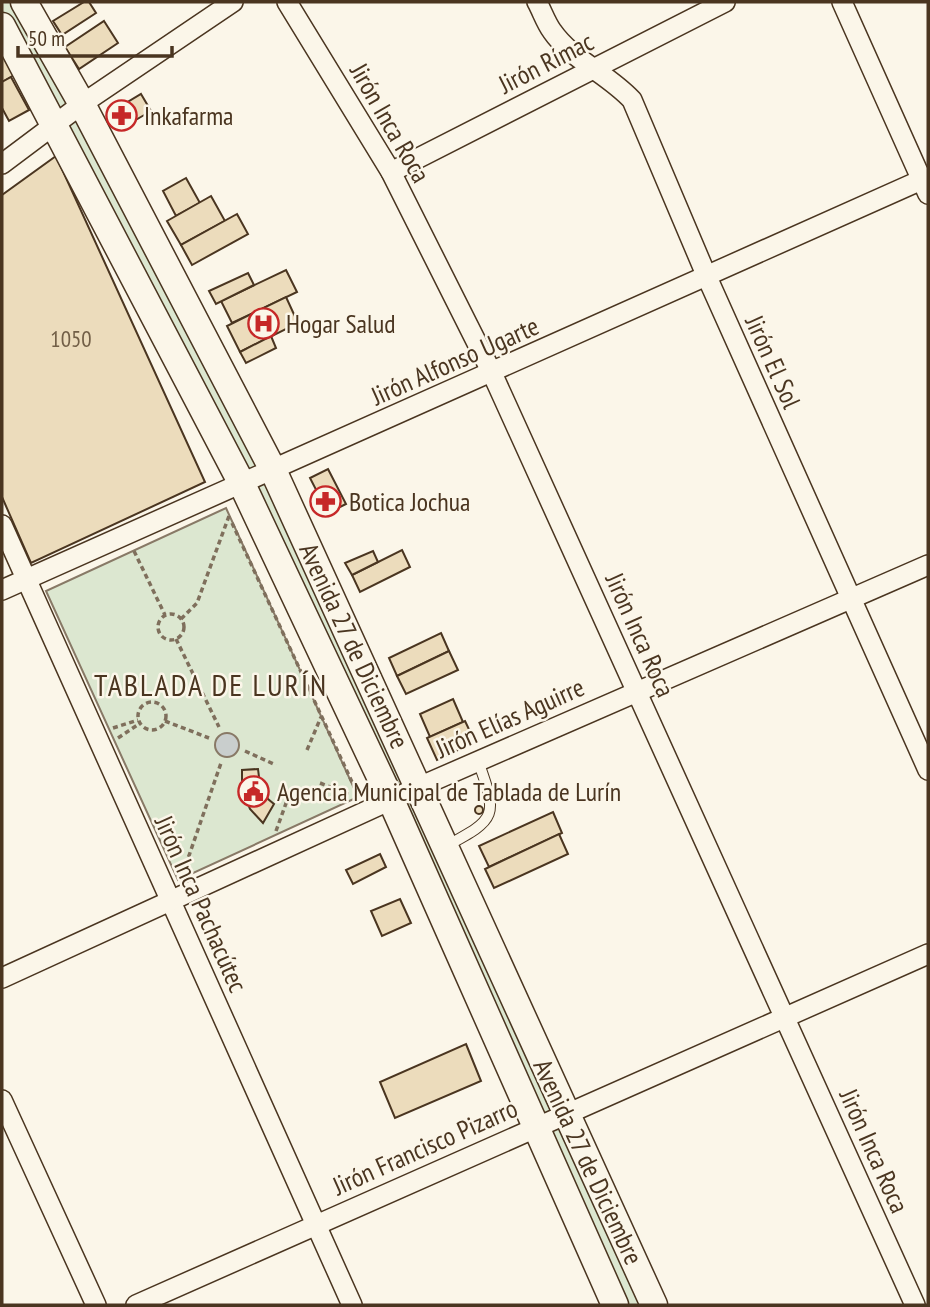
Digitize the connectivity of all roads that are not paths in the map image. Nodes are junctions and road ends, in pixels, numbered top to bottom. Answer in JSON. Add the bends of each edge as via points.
{"nodes":[{"id":1,"x":24,"y":2,"type":"edge"},
{"id":2,"x":233,"y":2,"type":"edge"},
{"id":3,"x":287,"y":2,"type":"edge"},
{"id":4,"x":537,"y":2,"type":"edge"},
{"id":5,"x":725,"y":2,"type":"edge"},
{"id":6,"x":842,"y":2,"type":"edge"},
{"id":7,"x":2,"y":26,"type":"edge"},
{"id":8,"x":595,"y":68,"type":"junction"},
{"id":9,"x":82,"y":104,"type":"junction"},
{"id":10,"x":55,"y":124,"type":"junction"},
{"id":11,"x":2,"y":164,"type":"edge"},
{"id":12,"x":391,"y":172,"type":"junction"},
{"id":13,"x":926,"y":184,"type":"edge"},
{"id":14,"x":707,"y":277,"type":"junction"},
{"id":15,"x":492,"y":373,"type":"junction"},
{"id":16,"x":273,"y":470,"type":"junction"},
{"id":17,"x":242,"y":484,"type":"junction"},
{"id":18,"x":2,"y":525,"type":"edge"},
{"id":19,"x":928,"y":565,"type":"edge"},
{"id":20,"x":26,"y":579,"type":"junction"},
{"id":21,"x":2,"y":590,"type":"edge"},
{"id":22,"x":850,"y":598,"type":"junction"},
{"id":23,"x":636,"y":691,"type":"junction"},
{"id":24,"x":478,"y":761,"type":"junction"},
{"id":25,"x":928,"y":770,"type":"edge"},
{"id":26,"x":419,"y":787,"type":"junction"},
{"id":27,"x":390,"y":800,"type":"junction"},
{"id":28,"x":446,"y":846,"type":"junction"},
{"id":29,"x":171,"y":902,"type":"junction"},
{"id":30,"x":928,"y":954,"type":"edge"},
{"id":31,"x":2,"y":978,"type":"edge"},
{"id":32,"x":784,"y":1017,"type":"junction"},
{"id":33,"x":2,"y":1100,"type":"edge"},
{"id":34,"x":565,"y":1113,"type":"junction"},
{"id":35,"x":536,"y":1125,"type":"junction"},
{"id":36,"x":316,"y":1225,"type":"junction"},
{"id":37,"x":96,"y":1305,"type":"edge"},
{"id":38,"x":136,"y":1305,"type":"edge"},
{"id":39,"x":352,"y":1305,"type":"edge"},
{"id":40,"x":615,"y":1305,"type":"edge"},
{"id":41,"x":654,"y":1305,"type":"edge"},
{"id":42,"x":915,"y":1305,"type":"edge"}],
"edges":[{"from":1,"to":9,"type":"street","name":"Avenida 27 de Diciembre"},
{"from":2,"to":9,"type":"street"},
{"from":3,"to":12,"type":"street","name":"Jirón Inca Roca"},
{"from":4,"to":8,"type":"street","name":"Jirón El Sol","via":[[552,31]]},
{"from":5,"to":8,"type":"street","name":"Jirón Rímac"},
{"from":6,"to":13,"type":"street"},
{"from":7,"to":10,"type":"street","name":"Avenida 27 de Diciembre"},
{"from":8,"to":12,"type":"street","name":"Jirón Rímac"},
{"from":8,"to":14,"type":"street","name":"Jirón El Sol","via":[[632,100]]},
{"from":9,"to":10,"type":"street"},
{"from":9,"to":16,"type":"street","name":"Avenida 27 de Diciembre"},
{"from":10,"to":11,"type":"street"},
{"from":10,"to":17,"type":"street","name":"Avenida 27 de Diciembre"},
{"from":12,"to":15,"type":"street","name":"Jirón Inca Roca"},
{"from":13,"to":14,"type":"street","name":"Jirón Alfonso Ugarte"},
{"from":14,"to":15,"type":"street","name":"Jirón Alfonso Ugarte"},
{"from":14,"to":22,"type":"street","name":"Jirón El Sol"},
{"from":15,"to":16,"type":"street","name":"Jirón Alfonso Ugarte"},
{"from":15,"to":23,"type":"street","name":"Jirón Inca Roca"},
{"from":16,"to":17,"type":"street","name":"Jirón Alfonso Ugarte"},
{"from":16,"to":26,"type":"street","name":"Avenida 27 de Diciembre"},
{"from":17,"to":20,"type":"street","name":"Jirón Alfonso Ugarte"},
{"from":17,"to":27,"type":"street","name":"Avenida 27 de Diciembre"},
{"from":18,"to":20,"type":"street","name":"Jirón Inca Pachacútec"},
{"from":19,"to":22,"type":"street","name":"Jirón Elías Aguirre"},
{"from":20,"to":21,"type":"street","name":"Jirón Alfonso Ugarte"},
{"from":20,"to":29,"type":"street","name":"Jirón Inca Pachacútec"},
{"from":22,"to":23,"type":"street","name":"Jirón Elías Aguirre"},
{"from":22,"to":25,"type":"street","name":"Jirón El Sol"},
{"from":23,"to":24,"type":"street","name":"Jirón Elías Aguirre"},
{"from":23,"to":32,"type":"street","name":"Jirón Inca Roca"},
{"from":24,"to":26,"type":"street","name":"Jirón Elías Aguirre"},
{"from":24,"to":28,"type":"lane","via":[[490,795],[488,818],[482,827]]},
{"from":26,"to":27,"type":"street","name":"Jirón Elías Aguirre"},
{"from":26,"to":28,"type":"street","name":"Avenida 27 de Diciembre"},
{"from":27,"to":29,"type":"street","name":"Jirón Elías Aguirre"},
{"from":27,"to":35,"type":"street","name":"Avenida 27 de Diciembre"},
{"from":28,"to":34,"type":"street","name":"Avenida 27 de Diciembre"},
{"from":29,"to":31,"type":"street","name":"Jirón Elías Aguirre"},
{"from":29,"to":36,"type":"street","name":"Jirón Inca Pachacútec"},
{"from":30,"to":32,"type":"street","name":"Jirón Francisco Pizarro"},
{"from":32,"to":34,"type":"street","name":"Jirón Francisco Pizarro"},
{"from":32,"to":42,"type":"street","name":"Jirón Inca Roca"},
{"from":33,"to":37,"type":"street"},
{"from":34,"to":35,"type":"street","name":"Jirón Francisco Pizarro"},
{"from":34,"to":41,"type":"street","name":"Avenida 27 de Diciembre"},
{"from":35,"to":36,"type":"street","name":"Jirón Francisco Pizarro"},
{"from":35,"to":40,"type":"street","name":"Avenida 27 de Diciembre"},
{"from":36,"to":38,"type":"street","name":"Jirón Francisco Pizarro"},
{"from":36,"to":39,"type":"street","name":"Jirón Inca Pachacútec"}]}
